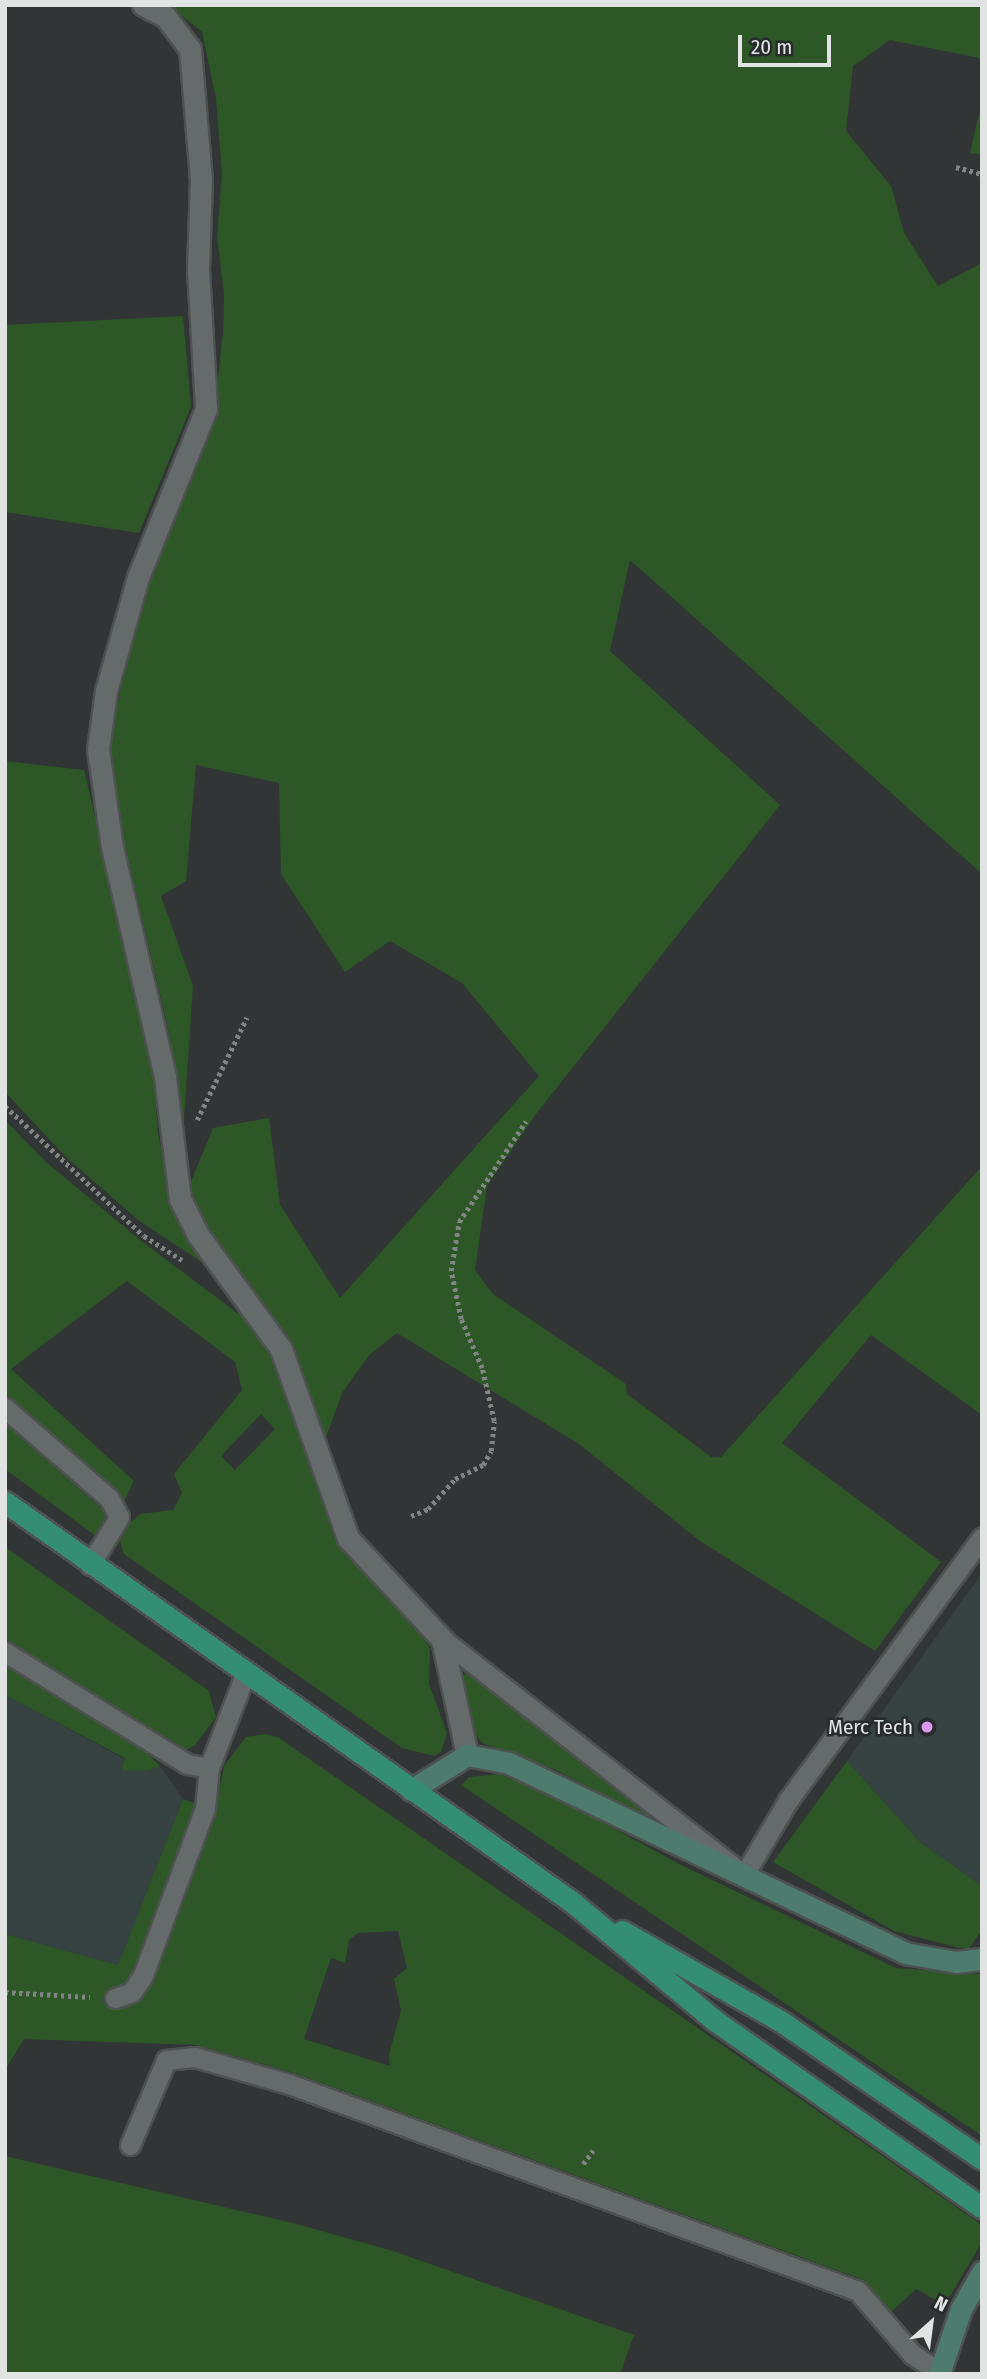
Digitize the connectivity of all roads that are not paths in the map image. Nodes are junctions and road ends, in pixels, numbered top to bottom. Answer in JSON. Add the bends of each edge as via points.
{"nodes":[{"id":1,"x":143,"y":5,"type":"edge"},
{"id":2,"x":5,"y":1408,"type":"edge"},
{"id":3,"x":5,"y":1502,"type":"edge"},
{"id":4,"x":982,"y":1537,"type":"edge"},
{"id":5,"x":90,"y":1565,"type":"junction"},
{"id":6,"x":442,"y":1639,"type":"junction"},
{"id":7,"x":5,"y":1651,"type":"edge"},
{"id":8,"x":246,"y":1672,"type":"junction"},
{"id":9,"x":467,"y":1755,"type":"junction"},
{"id":10,"x":209,"y":1768,"type":"junction"},
{"id":11,"x":411,"y":1790,"type":"junction"},
{"id":12,"x":744,"y":1875,"type":"junction"},
{"id":13,"x":572,"y":1902,"type":"junction"},
{"id":14,"x":982,"y":1959,"type":"edge"},
{"id":15,"x":115,"y":1998,"type":"road end"},
{"id":16,"x":130,"y":2145,"type":"dead end"},
{"id":17,"x":982,"y":2159,"type":"edge"},
{"id":18,"x":982,"y":2208,"type":"edge"},
{"id":19,"x":982,"y":2273,"type":"edge"},
{"id":20,"x":939,"y":2373,"type":"edge"}],
"edges":[{"from":1,"to":6,"type":"street","via":[[166,16],[190,49],[201,179],[198,269],[206,409],[119,635],[98,750],[112,847],[165,1077],[180,1199],[198,1235],[281,1349],[348,1538]]},
{"from":2,"to":5,"type":"lane","via":[[109,1498],[119,1517]]},
{"from":3,"to":5,"type":"main road"},
{"from":4,"to":12,"type":"lane","via":[[789,1799]]},
{"from":5,"to":8,"type":"main road"},
{"from":6,"to":9,"type":"street"},
{"from":6,"to":12,"type":"lane"},
{"from":7,"to":10,"type":"lane","via":[[187,1764]]},
{"from":8,"to":10,"type":"lane"},
{"from":8,"to":11,"type":"main road"},
{"from":9,"to":11,"type":"street"},
{"from":9,"to":12,"type":"street","via":[[509,1763],[548,1778]]},
{"from":10,"to":15,"type":"lane","via":[[205,1808],[143,1975],[132,1992]]},
{"from":11,"to":13,"type":"main road"},
{"from":12,"to":14,"type":"street","via":[[905,1953],[956,1962]]},
{"from":13,"to":17,"type":"main road","via":[[782,2022]]},
{"from":13,"to":18,"type":"main road","via":[[714,2021]]},
{"from":16,"to":20,"type":"lane","via":[[166,2060],[195,2057],[289,2084],[858,2291],[912,2354]]},
{"from":19,"to":20,"type":"street","via":[[961,2309]]}]}
